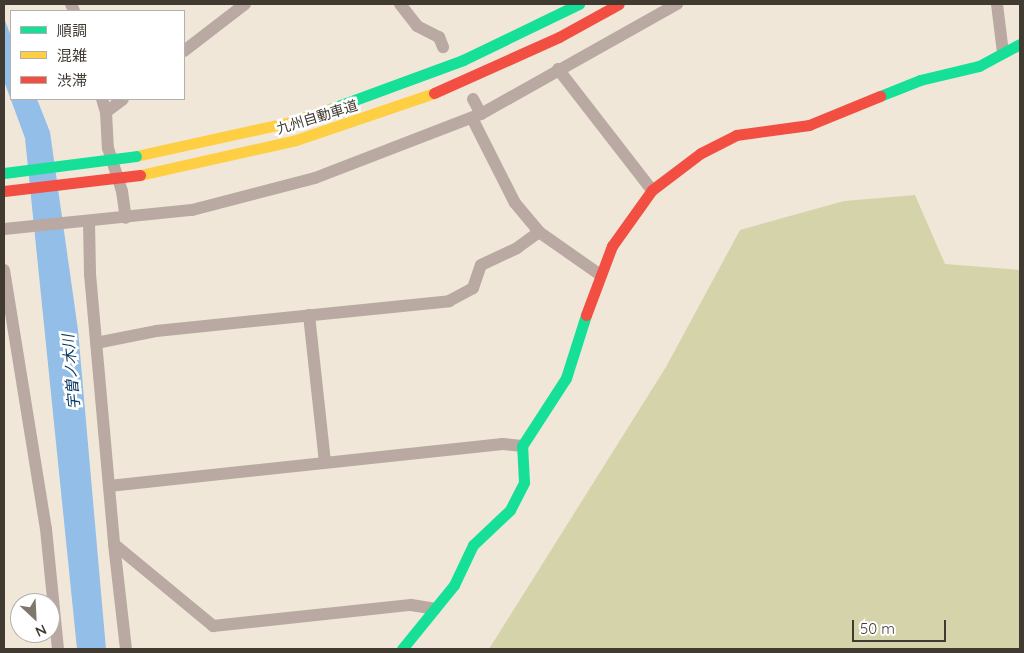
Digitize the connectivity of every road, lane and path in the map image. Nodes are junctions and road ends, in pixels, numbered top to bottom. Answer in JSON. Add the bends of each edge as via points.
{"nodes":[{"id":1,"x":245,"y":4,"type":"edge"},
{"id":2,"x":400,"y":4,"type":"edge"},
{"id":3,"x":579,"y":4,"type":"edge"},
{"id":4,"x":619,"y":4,"type":"edge"},
{"id":5,"x":677,"y":4,"type":"edge"},
{"id":6,"x":997,"y":4,"type":"edge"},
{"id":7,"x":1020,"y":44,"type":"edge"},
{"id":8,"x":443,"y":47,"type":"dead end"},
{"id":9,"x":185,"y":51,"type":"edge"},
{"id":10,"x":1003,"y":53,"type":"junction"},
{"id":11,"x":558,"y":69,"type":"junction"},
{"id":12,"x":473,"y":99,"type":"dead end"},
{"id":13,"x":102,"y":100,"type":"edge"},
{"id":14,"x":122,"y":100,"type":"edge"},
{"id":15,"x":106,"y":112,"type":"junction"},
{"id":16,"x":477,"y":116,"type":"junction"},
{"id":17,"x":4,"y":173,"type":"edge"},
{"id":18,"x":652,"y":190,"type":"junction"},
{"id":19,"x":4,"y":192,"type":"edge"},
{"id":20,"x":126,"y":218,"type":"junction"},
{"id":21,"x":85,"y":221,"type":"junction"},
{"id":22,"x":4,"y":229,"type":"edge"},
{"id":23,"x":539,"y":232,"type":"junction"},
{"id":24,"x":4,"y":270,"type":"edge"},
{"id":25,"x":599,"y":274,"type":"junction"},
{"id":26,"x":8,"y":309,"type":"edge"},
{"id":27,"x":309,"y":315,"type":"junction"},
{"id":28,"x":96,"y":343,"type":"junction"},
{"id":29,"x":522,"y":446,"type":"junction"},
{"id":30,"x":325,"y":462,"type":"junction"},
{"id":31,"x":110,"y":486,"type":"junction"},
{"id":32,"x":114,"y":544,"type":"junction"},
{"id":33,"x":435,"y":610,"type":"junction"},
{"id":34,"x":58,"y":649,"type":"edge"},
{"id":35,"x":126,"y":649,"type":"edge"},
{"id":36,"x":402,"y":649,"type":"edge"}],
"edges":[{"from":1,"to":9,"type":"street"},
{"from":2,"to":8,"type":"street","via":[[417,26],[439,37]]},
{"from":3,"to":17,"type":"main road","name":"九州自動車道","bridge":true,"via":[[464,60],[380,93],[290,122],[136,156]]},
{"from":4,"to":19,"type":"main road","name":"九州自動車道","bridge":true,"via":[[488,70],[386,111],[296,140],[140,175]]},
{"from":5,"to":11,"type":"street"},
{"from":6,"to":10,"type":"street"},
{"from":7,"to":10,"type":"main road"},
{"from":10,"to":18,"type":"main road","via":[[979,66],[920,80],[809,125],[736,135],[700,153]]},
{"from":11,"to":16,"type":"street"},
{"from":11,"to":18,"type":"street"},
{"from":12,"to":16,"type":"street"},
{"from":13,"to":15,"type":"street"},
{"from":14,"to":15,"type":"street"},
{"from":15,"to":20,"type":"street","via":[[108,148],[122,191]]},
{"from":16,"to":20,"type":"street","via":[[315,178],[192,210]]},
{"from":16,"to":23,"type":"street","via":[[515,203]]},
{"from":18,"to":25,"type":"main road","via":[[612,246]]},
{"from":20,"to":21,"type":"street"},
{"from":21,"to":22,"type":"street"},
{"from":21,"to":28,"type":"street"},
{"from":23,"to":25,"type":"street"},
{"from":23,"to":27,"type":"street","via":[[518,248],[481,265],[473,288],[449,301]]},
{"from":24,"to":26,"type":"street"},
{"from":25,"to":29,"type":"main road","via":[[566,378]]},
{"from":26,"to":34,"type":"street","via":[[46,529]]},
{"from":27,"to":28,"type":"street","via":[[156,331]]},
{"from":27,"to":30,"type":"street"},
{"from":28,"to":31,"type":"street"},
{"from":29,"to":30,"type":"street","via":[[502,444]]},
{"from":29,"to":33,"type":"main road","via":[[524,482],[510,510],[473,545],[454,585]]},
{"from":30,"to":31,"type":"street"},
{"from":31,"to":32,"type":"street"},
{"from":32,"to":33,"type":"street","via":[[213,626],[411,605]]},
{"from":32,"to":35,"type":"street"},
{"from":33,"to":36,"type":"main road"}]}
